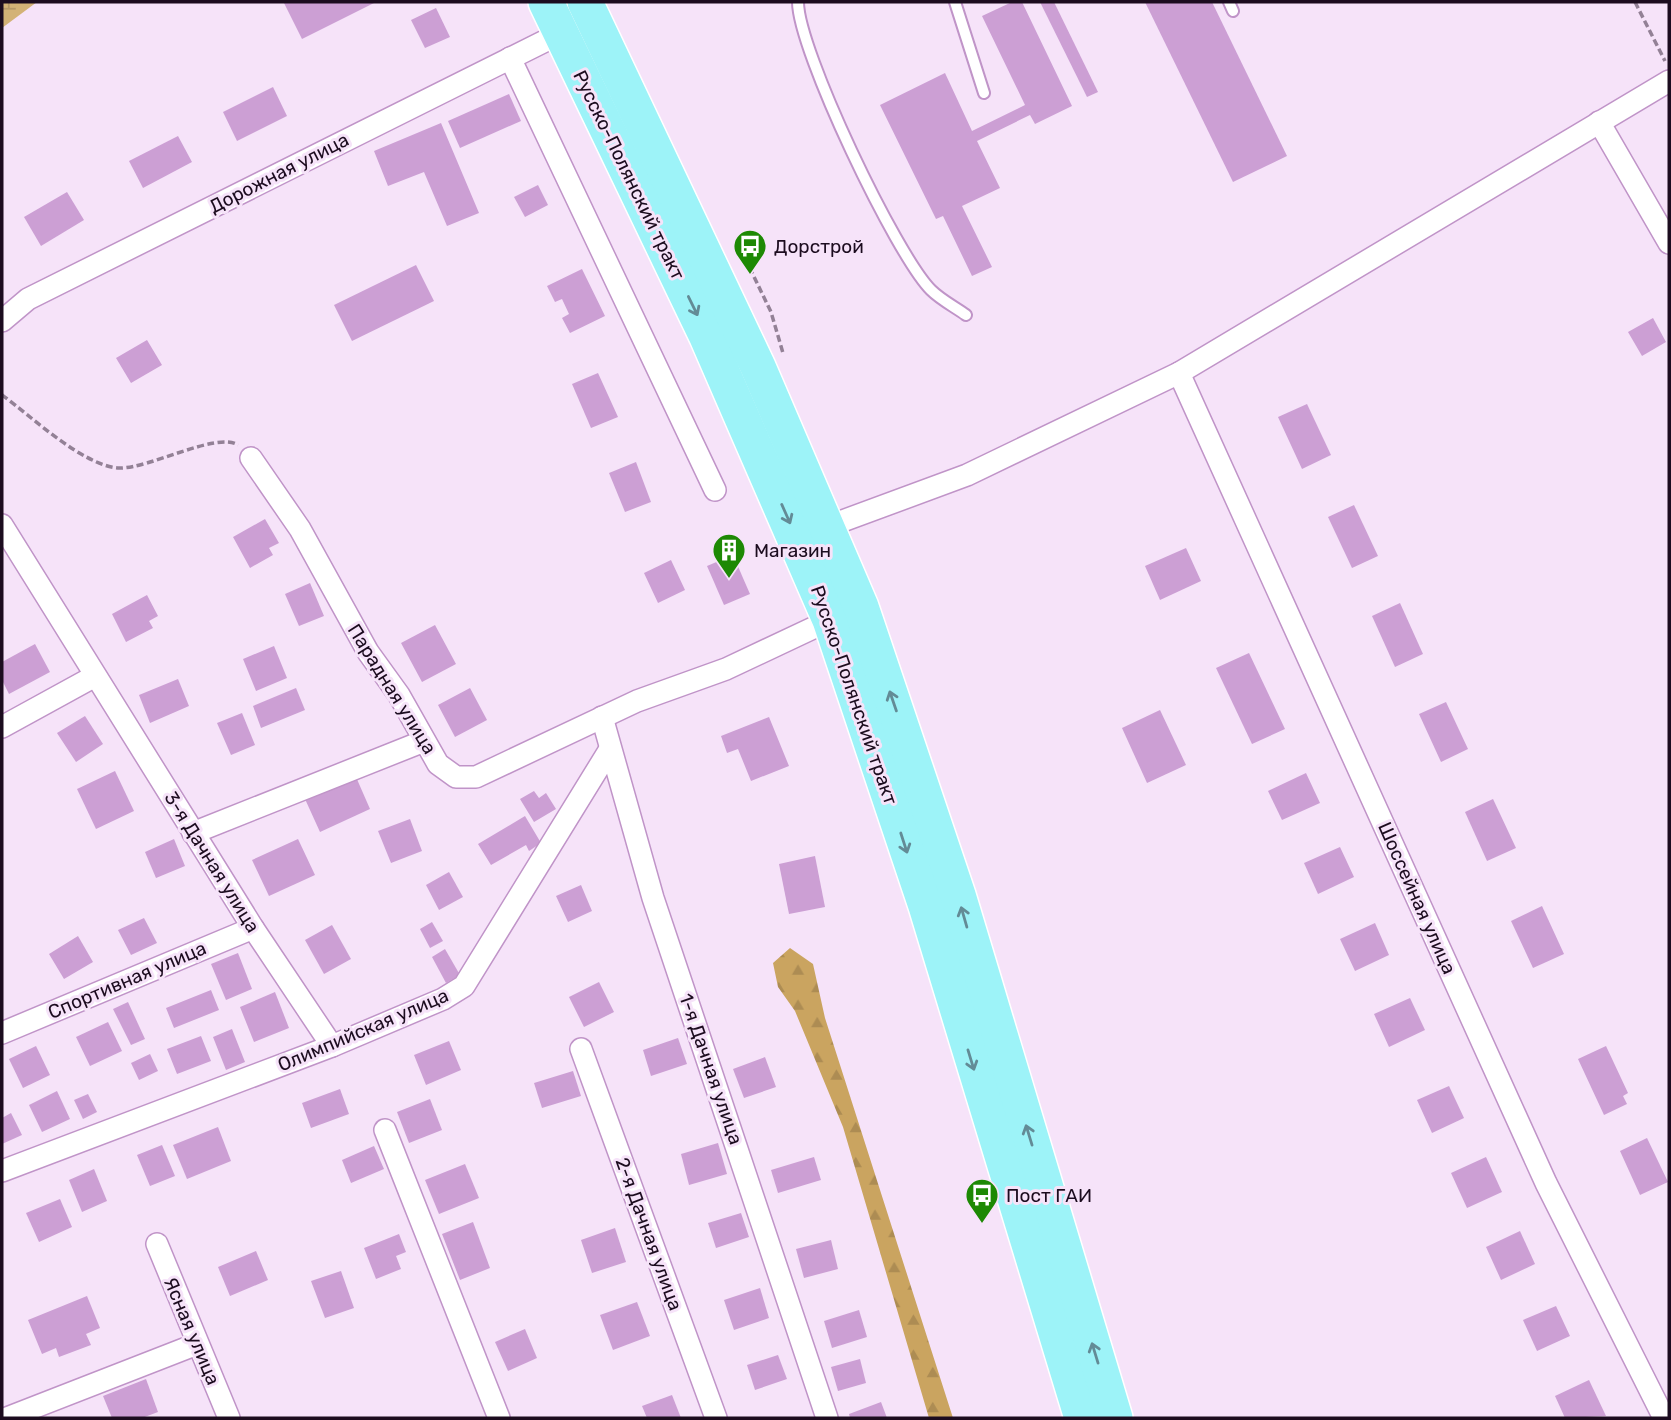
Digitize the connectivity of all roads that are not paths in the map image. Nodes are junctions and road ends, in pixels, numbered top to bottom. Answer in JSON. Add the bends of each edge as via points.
{"nodes":[{"id":1,"x":585,"y":2,"type":"edge"},
{"id":2,"x":798,"y":2,"type":"edge"},
{"id":3,"x":955,"y":2,"type":"edge"},
{"id":4,"x":553,"y":17,"type":"edge"},
{"id":5,"x":510,"y":58,"type":"junction"},
{"id":6,"x":1669,"y":82,"type":"edge"},
{"id":7,"x":985,"y":93,"type":"dead end"},
{"id":8,"x":1599,"y":122,"type":"junction"},
{"id":9,"x":1669,"y":243,"type":"edge"},
{"id":10,"x":966,"y":316,"type":"dead end"},
{"id":11,"x":2,"y":321,"type":"edge"},
{"id":12,"x":1179,"y":373,"type":"junction"},
{"id":13,"x":251,"y":458,"type":"road end"},
{"id":14,"x":715,"y":490,"type":"dead end"},
{"id":15,"x":2,"y":525,"type":"edge"},
{"id":16,"x":828,"y":526,"type":"junction"},
{"id":17,"x":830,"y":620,"type":"junction"},
{"id":18,"x":94,"y":676,"type":"junction"},
{"id":19,"x":603,"y":717,"type":"junction"},
{"id":20,"x":2,"y":727,"type":"edge"},
{"id":21,"x":424,"y":741,"type":"junction"},
{"id":22,"x":610,"y":748,"type":"junction"},
{"id":23,"x":194,"y":833,"type":"junction"},
{"id":24,"x":253,"y":928,"type":"junction"},
{"id":25,"x":2,"y":1033,"type":"edge"},
{"id":26,"x":332,"y":1046,"type":"junction"},
{"id":27,"x":581,"y":1049,"type":"dead end"},
{"id":28,"x":385,"y":1130,"type":"dead end"},
{"id":29,"x":2,"y":1171,"type":"edge"},
{"id":30,"x":156,"y":1244,"type":"dead end"},
{"id":31,"x":197,"y":1344,"type":"junction"},
{"id":32,"x":7,"y":1418,"type":"edge"},
{"id":33,"x":229,"y":1418,"type":"edge"},
{"id":34,"x":499,"y":1418,"type":"edge"},
{"id":35,"x":716,"y":1418,"type":"edge"},
{"id":36,"x":827,"y":1418,"type":"edge"},
{"id":37,"x":1082,"y":1418,"type":"edge"},
{"id":38,"x":1115,"y":1418,"type":"edge"},
{"id":39,"x":1664,"y":1418,"type":"edge"}],
"edges":[{"from":1,"to":16,"type":"main road","name":"Русско-Полянский тракт"},
{"from":2,"to":10,"type":"lane","via":[[802,28],[822,83],[880,207],[931,290]]},
{"from":3,"to":7,"type":"lane"},
{"from":4,"to":5,"type":"street","name":"Дорожная улица"},
{"from":4,"to":17,"type":"main road","name":"Русско-Полянский тракт","one_way":true,"via":[[707,337]]},
{"from":5,"to":11,"type":"street","name":"Дорожная улица","via":[[28,299]]},
{"from":5,"to":14,"type":"street"},
{"from":6,"to":8,"type":"street"},
{"from":8,"to":9,"type":"street"},
{"from":8,"to":12,"type":"street"},
{"from":12,"to":16,"type":"street","via":[[967,475]]},
{"from":12,"to":39,"type":"street","name":"Шоссейная улица","via":[[1546,1183]]},
{"from":13,"to":21,"type":"street","name":"Парадная улица","via":[[300,529]]},
{"from":15,"to":18,"type":"street","name":"3-я Дачная улица"},
{"from":38,"to":16,"type":"main road","name":"Русско-Полянский тракт","one_way":true,"via":[[958,895],[862,607]]},
{"from":17,"to":19,"type":"street","name":"Парадная улица","via":[[726,669]]},
{"from":17,"to":37,"type":"main road","name":"Русско-Полянский тракт","one_way":true,"via":[[926,906]]},
{"from":18,"to":20,"type":"street"},
{"from":18,"to":23,"type":"street","name":"3-я Дачная улица"},
{"from":19,"to":21,"type":"street","name":"Парадная улица","via":[[476,777],[456,777],[438,764]]},
{"from":19,"to":22,"type":"street","name":"1-я Дачная улица"},
{"from":21,"to":23,"type":"street"},
{"from":22,"to":26,"type":"street","name":"Олимпийская улица","via":[[464,986]]},
{"from":22,"to":36,"type":"street","name":"1-я Дачная улица","via":[[653,898]]},
{"from":23,"to":24,"type":"street","name":"3-я Дачная улица"},
{"from":24,"to":25,"type":"street","name":"Спортивная улица"},
{"from":24,"to":26,"type":"street","name":"3-я Дачная улица"},
{"from":26,"to":29,"type":"street","name":"Олимпийская улица"},
{"from":27,"to":35,"type":"street","name":"2-я Дачная улица"},
{"from":28,"to":34,"type":"street"},
{"from":30,"to":31,"type":"street","name":"Ясная улица"},
{"from":31,"to":32,"type":"street"},
{"from":31,"to":33,"type":"street","name":"Ясная улица"}]}
